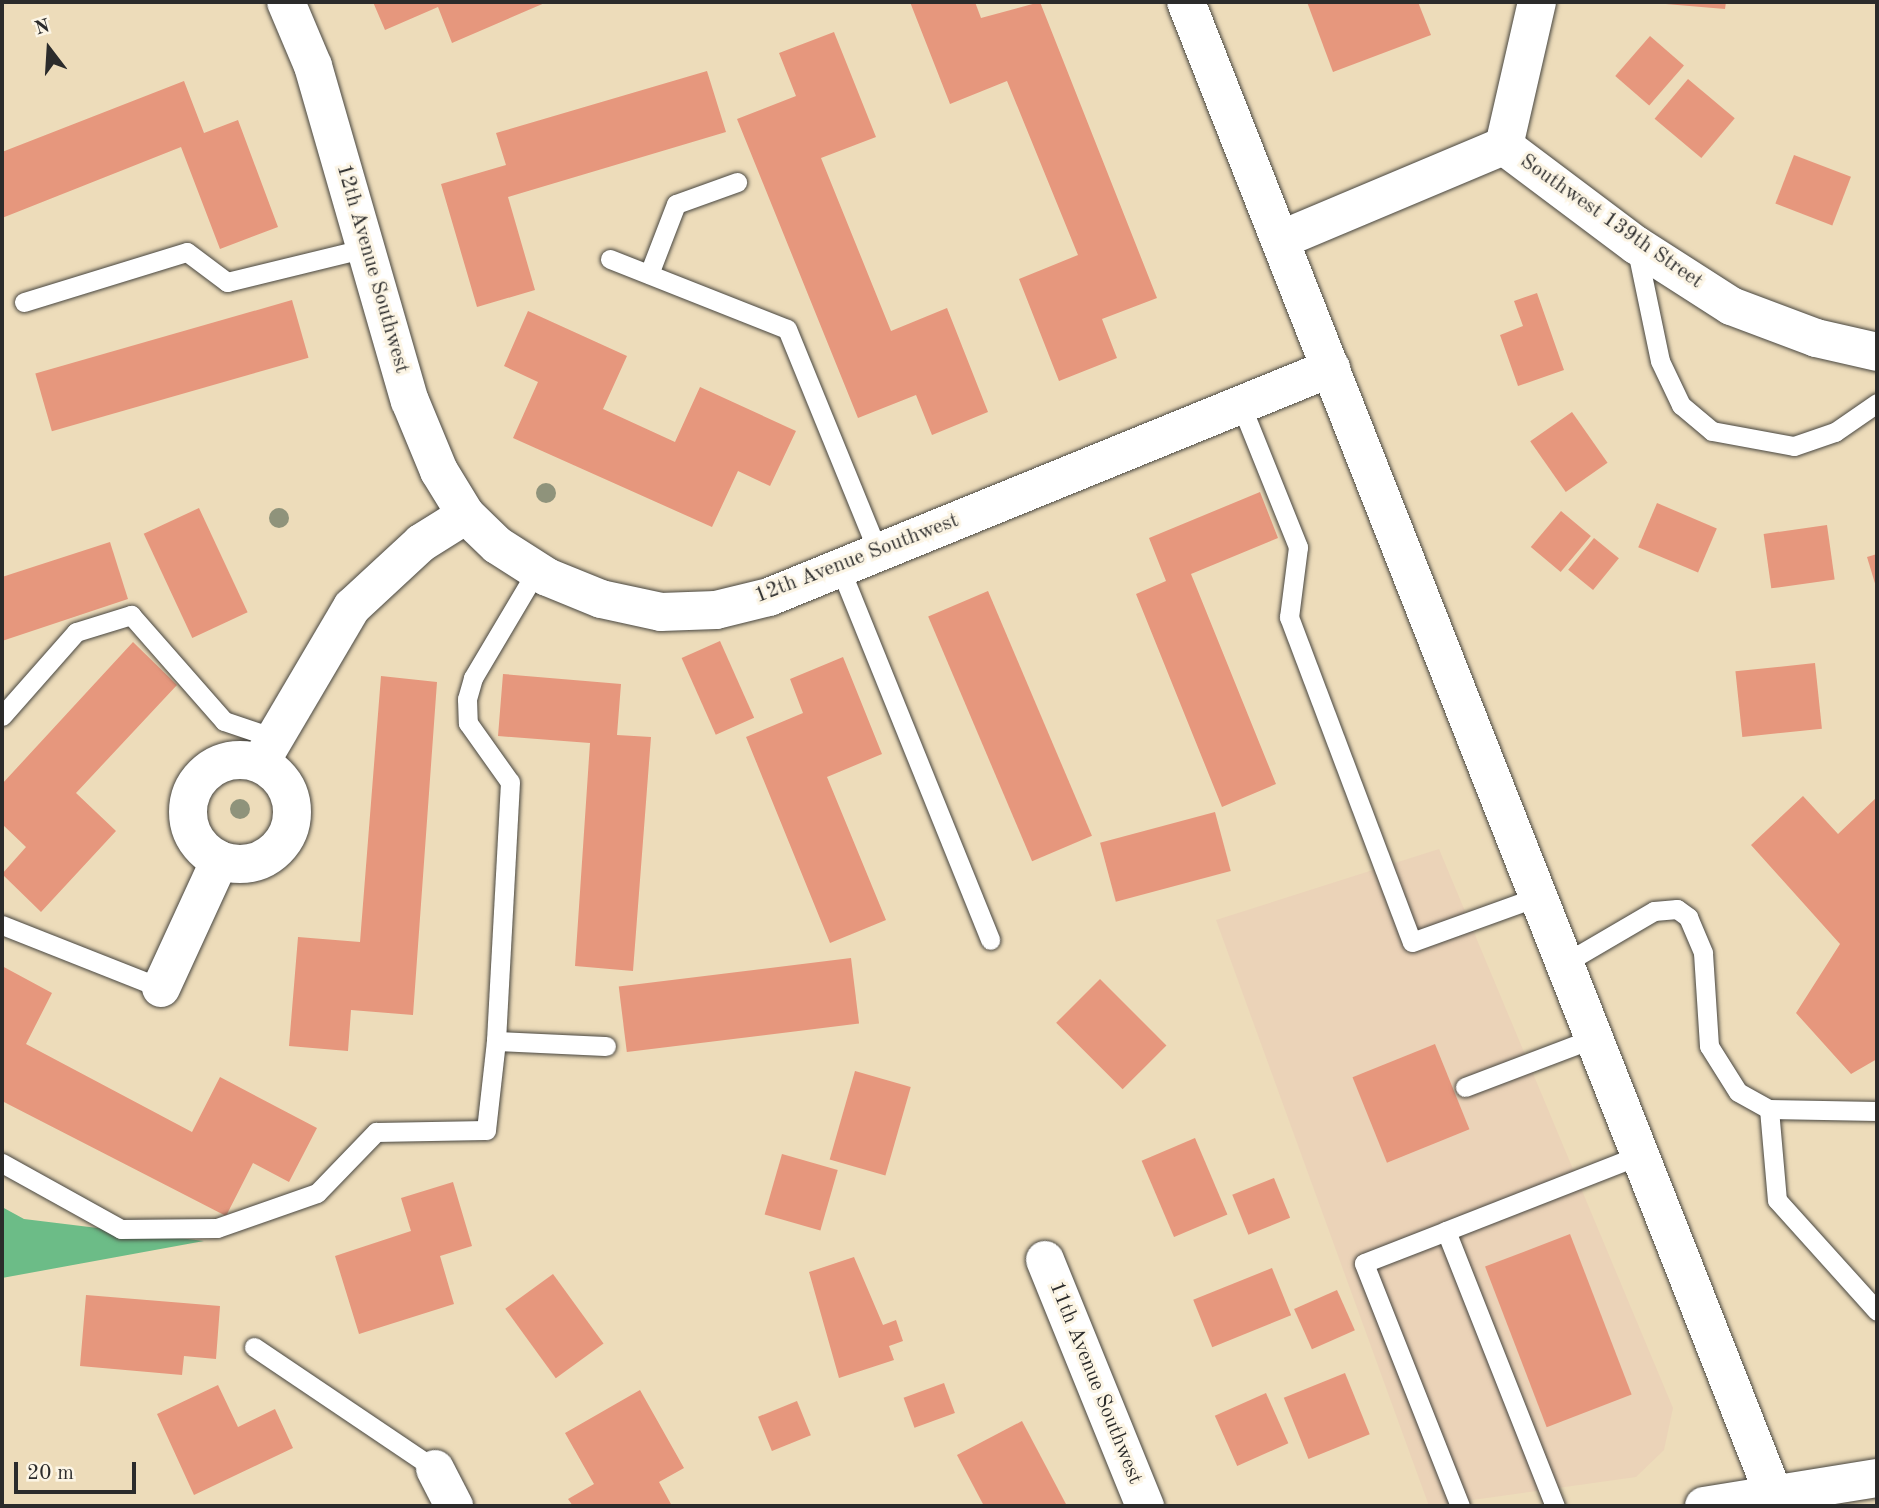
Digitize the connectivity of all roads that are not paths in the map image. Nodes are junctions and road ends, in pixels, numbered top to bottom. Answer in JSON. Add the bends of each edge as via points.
{"nodes":[{"id":1,"x":286,"y":2,"type":"edge"},
{"id":2,"x":1186,"y":2,"type":"edge"},
{"id":3,"x":1537,"y":2,"type":"edge"},
{"id":4,"x":1504,"y":146,"type":"junction"},
{"id":5,"x":737,"y":182,"type":"dead end"},
{"id":6,"x":1280,"y":240,"type":"junction"},
{"id":7,"x":1636,"y":245,"type":"junction"},
{"id":8,"x":366,"y":248,"type":"junction"},
{"id":9,"x":610,"y":259,"type":"dead end"},
{"id":10,"x":649,"y":274,"type":"junction"},
{"id":11,"x":24,"y":302,"type":"dead end"},
{"id":12,"x":1877,"y":352,"type":"edge"},
{"id":13,"x":1331,"y":368,"type":"junction"},
{"id":14,"x":1877,"y":403,"type":"edge"},
{"id":15,"x":1241,"y":405,"type":"junction"},
{"id":16,"x":466,"y":515,"type":"junction"},
{"id":17,"x":878,"y":552,"type":"junction"},
{"id":18,"x":840,"y":568,"type":"junction"},
{"id":19,"x":537,"y":570,"type":"junction"},
{"id":20,"x":2,"y":716,"type":"edge"},
{"id":21,"x":266,"y":750,"type":"junction"},
{"id":22,"x":220,"y":860,"type":"junction"},
{"id":23,"x":1540,"y":896,"type":"junction"},
{"id":24,"x":2,"y":925,"type":"edge"},
{"id":25,"x":990,"y":940,"type":"dead end"},
{"id":26,"x":1564,"y":963,"type":"junction"},
{"id":27,"x":161,"y":988,"type":"joint"},
{"id":28,"x":1594,"y":1038,"type":"junction"},
{"id":29,"x":496,"y":1041,"type":"junction"},
{"id":30,"x":606,"y":1046,"type":"dead end"},
{"id":31,"x":1465,"y":1087,"type":"dead end"},
{"id":32,"x":1769,"y":1109,"type":"junction"},
{"id":33,"x":1877,"y":1111,"type":"edge"},
{"id":34,"x":1640,"y":1155,"type":"junction"},
{"id":35,"x":2,"y":1163,"type":"edge"},
{"id":36,"x":1446,"y":1231,"type":"junction"},
{"id":37,"x":1045,"y":1260,"type":"dead end"},
{"id":38,"x":1877,"y":1311,"type":"edge"},
{"id":39,"x":254,"y":1346,"type":"dead end"},
{"id":40,"x":435,"y":1469,"type":"joint"},
{"id":41,"x":1877,"y":1478,"type":"edge"},
{"id":42,"x":1776,"y":1501,"type":"edge"},
{"id":43,"x":454,"y":1506,"type":"edge"},
{"id":44,"x":1145,"y":1506,"type":"edge"},
{"id":45,"x":1460,"y":1506,"type":"edge"},
{"id":46,"x":1555,"y":1506,"type":"edge"},
{"id":47,"x":1704,"y":1506,"type":"edge"}],
"edges":[{"from":1,"to":8,"type":"street","name":"12th Avenue Southwest","via":[[313,66]]},
{"from":2,"to":6,"type":"street"},
{"from":3,"to":4,"type":"street"},
{"from":4,"to":6,"type":"street"},
{"from":4,"to":7,"type":"street","name":"Southwest 139th Street"},
{"from":5,"to":10,"type":"lane","via":[[676,204]]},
{"from":6,"to":13,"type":"street"},
{"from":7,"to":12,"type":"street","name":"Southwest 139th Street","via":[[1731,306],[1816,338]]},
{"from":7,"to":14,"type":"lane","via":[[1660,361],[1681,405],[1712,431],[1758,444],[1794,446],[1835,432]]},
{"from":8,"to":11,"type":"lane","via":[[228,282],[187,252]]},
{"from":8,"to":16,"type":"street","name":"12th Avenue Southwest","via":[[410,401]]},
{"from":9,"to":10,"type":"lane"},
{"from":10,"to":17,"type":"lane","via":[[787,329]]},
{"from":13,"to":15,"type":"street","name":"12th Avenue Southwest"},
{"from":13,"to":23,"type":"street"},
{"from":15,"to":17,"type":"street","name":"12th Avenue Southwest"},
{"from":15,"to":23,"type":"lane","via":[[1298,548],[1289,617],[1412,942]]},
{"from":16,"to":19,"type":"street","name":"12th Avenue Southwest"},
{"from":16,"to":21,"type":"street","via":[[421,542],[352,607]]},
{"from":17,"to":18,"type":"street","name":"12th Avenue Southwest"},
{"from":18,"to":19,"type":"street","name":"12th Avenue Southwest","via":[[716,610],[662,612],[601,599]]},
{"from":18,"to":25,"type":"lane"},
{"from":19,"to":29,"type":"lane","via":[[473,678],[467,699],[468,723],[510,782]]},
{"from":20,"to":21,"type":"lane","via":[[76,632],[131,615],[224,721]]},
{"from":21,"to":22,"type":"street","via":[[224,762],[193,792],[194,836]]},
{"from":21,"to":22,"type":"street","via":[[292,805],[284,840],[256,862]]},
{"from":22,"to":27,"type":"street"},
{"from":23,"to":26,"type":"street"},
{"from":24,"to":27,"type":"lane"},
{"from":26,"to":28,"type":"street"},
{"from":26,"to":32,"type":"lane","via":[[1654,911],[1668,907],[1688,917],[1703,953],[1709,1046],[1738,1092]]},
{"from":28,"to":31,"type":"lane"},
{"from":28,"to":34,"type":"street"},
{"from":29,"to":30,"type":"lane"},
{"from":29,"to":35,"type":"lane","via":[[486,1130],[376,1132],[317,1193],[217,1228],[121,1229]]},
{"from":32,"to":33,"type":"lane","via":[[1815,1114]]},
{"from":32,"to":38,"type":"lane","via":[[1777,1200]]},
{"from":34,"to":36,"type":"lane"},
{"from":34,"to":42,"type":"street"},
{"from":36,"to":45,"type":"lane","via":[[1364,1263]]},
{"from":36,"to":46,"type":"lane"},
{"from":37,"to":44,"type":"street","name":"11th Avenue Southwest"},
{"from":39,"to":40,"type":"lane"},
{"from":40,"to":43,"type":"street"},
{"from":41,"to":42,"type":"street"},
{"from":42,"to":47,"type":"street"}]}
